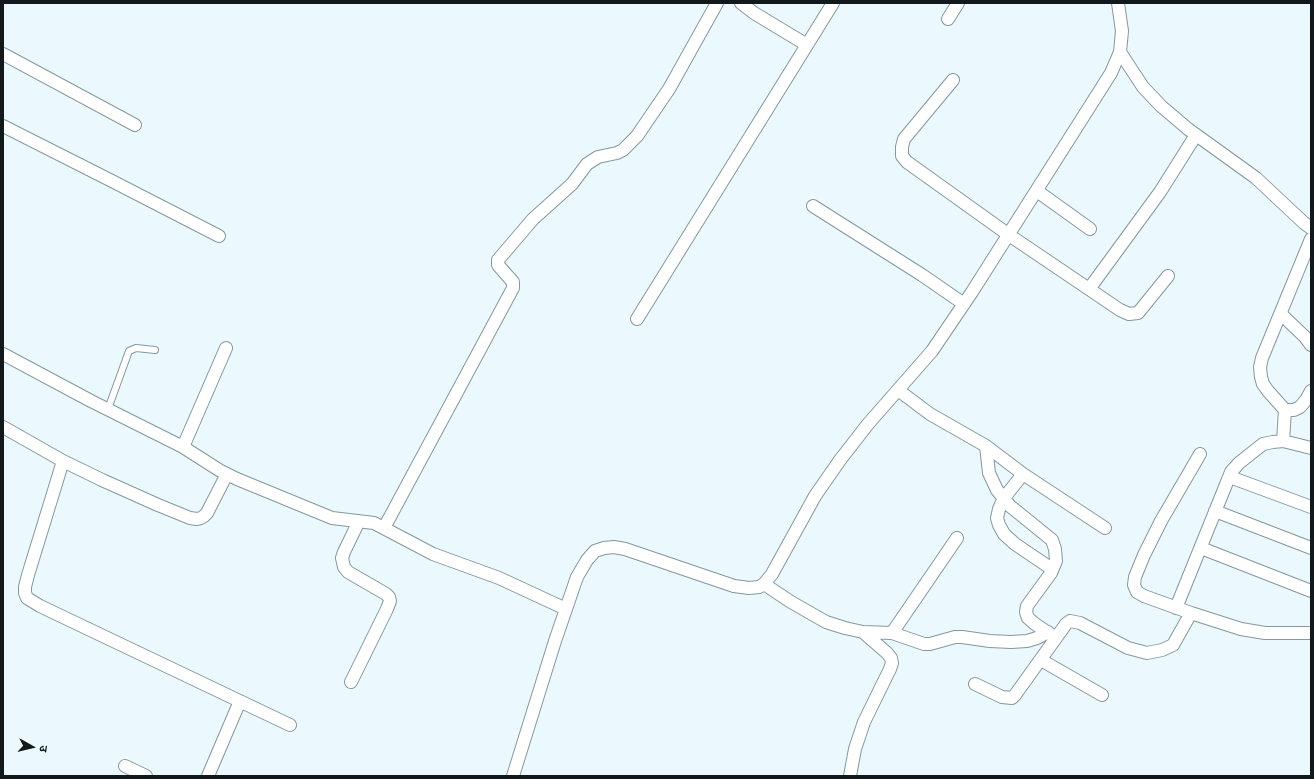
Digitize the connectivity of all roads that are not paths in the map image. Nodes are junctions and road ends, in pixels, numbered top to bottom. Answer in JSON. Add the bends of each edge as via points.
{"nodes":[{"id":1,"x":717,"y":3,"type":"edge"},
{"id":2,"x":741,"y":3,"type":"edge"},
{"id":3,"x":833,"y":3,"type":"edge"},
{"id":4,"x":958,"y":3,"type":"edge"},
{"id":5,"x":1118,"y":3,"type":"edge"},
{"id":6,"x":948,"y":19,"type":"dead end"},
{"id":7,"x":807,"y":45,"type":"junction"},
{"id":8,"x":1120,"y":52,"type":"junction"},
{"id":9,"x":3,"y":54,"type":"edge"},
{"id":10,"x":953,"y":80,"type":"dead end"},
{"id":11,"x":135,"y":125,"type":"dead end"},
{"id":12,"x":3,"y":126,"type":"edge"},
{"id":13,"x":1196,"y":135,"type":"junction"},
{"id":14,"x":1037,"y":191,"type":"junction"},
{"id":15,"x":813,"y":206,"type":"dead end"},
{"id":16,"x":1311,"y":228,"type":"edge"},
{"id":17,"x":1090,"y":229,"type":"dead end"},
{"id":18,"x":1009,"y":235,"type":"junction"},
{"id":19,"x":219,"y":236,"type":"dead end"},
{"id":20,"x":1311,"y":239,"type":"edge"},
{"id":21,"x":1168,"y":276,"type":"dead end"},
{"id":22,"x":1089,"y":289,"type":"junction"},
{"id":23,"x":964,"y":304,"type":"junction"},
{"id":24,"x":1281,"y":314,"type":"junction"},
{"id":25,"x":636,"y":319,"type":"dead end"},
{"id":26,"x":1311,"y":345,"type":"edge"},
{"id":27,"x":226,"y":348,"type":"dead end"},
{"id":28,"x":155,"y":350,"type":"dead end"},
{"id":29,"x":3,"y":354,"type":"edge"},
{"id":30,"x":898,"y":390,"type":"junction"},
{"id":31,"x":1311,"y":391,"type":"edge"},
{"id":32,"x":108,"y":409,"type":"junction"},
{"id":33,"x":1285,"y":410,"type":"junction"},
{"id":34,"x":3,"y":427,"type":"edge"},
{"id":35,"x":1282,"y":442,"type":"junction"},
{"id":36,"x":986,"y":446,"type":"junction"},
{"id":37,"x":183,"y":447,"type":"junction"},
{"id":38,"x":1311,"y":448,"type":"edge"},
{"id":39,"x":1200,"y":454,"type":"dead end"},
{"id":40,"x":64,"y":461,"type":"junction"},
{"id":41,"x":227,"y":474,"type":"junction"},
{"id":42,"x":1023,"y":474,"type":"junction"},
{"id":43,"x":1230,"y":477,"type":"junction"},
{"id":44,"x":1004,"y":498,"type":"junction"},
{"id":45,"x":1311,"y":507,"type":"edge"},
{"id":46,"x":1215,"y":511,"type":"junction"},
{"id":47,"x":359,"y":521,"type":"junction"},
{"id":48,"x":384,"y":528,"type":"junction"},
{"id":49,"x":1105,"y":528,"type":"dead end"},
{"id":50,"x":957,"y":538,"type":"dead end"},
{"id":51,"x":1201,"y":548,"type":"junction"},
{"id":52,"x":1311,"y":548,"type":"edge"},
{"id":53,"x":1052,"y":569,"type":"junction"},
{"id":54,"x":764,"y":584,"type":"junction"},
{"id":55,"x":1311,"y":591,"type":"edge"},
{"id":56,"x":1176,"y":608,"type":"junction"},
{"id":57,"x":566,"y":610,"type":"junction"},
{"id":58,"x":1191,"y":613,"type":"junction"},
{"id":59,"x":864,"y":632,"type":"junction"},
{"id":60,"x":892,"y":633,"type":"junction"},
{"id":61,"x":1311,"y":633,"type":"edge"},
{"id":62,"x":1051,"y":635,"type":"junction"},
{"id":63,"x":1041,"y":660,"type":"junction"},
{"id":64,"x":351,"y":682,"type":"dead end"},
{"id":65,"x":975,"y":684,"type":"dead end"},
{"id":66,"x":1102,"y":695,"type":"dead end"},
{"id":67,"x":240,"y":701,"type":"junction"},
{"id":68,"x":290,"y":725,"type":"dead end"},
{"id":69,"x":125,"y":766,"type":"dead end"},
{"id":70,"x":146,"y":776,"type":"edge"},
{"id":71,"x":208,"y":776,"type":"edge"},
{"id":72,"x":513,"y":776,"type":"edge"},
{"id":73,"x":850,"y":776,"type":"edge"}],
"edges":[{"from":1,"to":48,"type":"street","via":[[669,89],[637,136],[623,150],[598,156],[587,164],[572,184],[533,219],[498,260],[498,265],[513,282],[512,288]]},
{"from":2,"to":7,"type":"street"},
{"from":3,"to":7,"type":"street"},
{"from":4,"to":6,"type":"street"},
{"from":5,"to":8,"type":"street","via":[[1122,31]]},
{"from":7,"to":25,"type":"street"},
{"from":8,"to":13,"type":"street","via":[[1147,92]]},
{"from":8,"to":14,"type":"street","via":[[1111,73]]},
{"from":9,"to":11,"type":"street"},
{"from":10,"to":18,"type":"street","via":[[904,139],[902,156],[906,162]]},
{"from":12,"to":19,"type":"street"},
{"from":13,"to":16,"type":"street","via":[[1256,178]]},
{"from":13,"to":22,"type":"street","via":[[1160,192]]},
{"from":14,"to":17,"type":"street"},
{"from":14,"to":18,"type":"street"},
{"from":15,"to":23,"type":"street"},
{"from":18,"to":22,"type":"street"},
{"from":18,"to":23,"type":"street"},
{"from":20,"to":24,"type":"street"},
{"from":21,"to":22,"type":"street","via":[[1138,313],[1129,314],[1120,310]]},
{"from":23,"to":30,"type":"street","via":[[932,351]]},
{"from":24,"to":26,"type":"street"},
{"from":24,"to":33,"type":"street","via":[[1260,367],[1263,384]]},
{"from":27,"to":37,"type":"street"},
{"from":28,"to":32,"type":"lane","via":[[136,348],[129,351]]},
{"from":29,"to":32,"type":"street"},
{"from":30,"to":36,"type":"street","via":[[930,414]]},
{"from":30,"to":54,"type":"street","via":[[827,478]]},
{"from":31,"to":33,"type":"street","via":[[1300,407]]},
{"from":32,"to":37,"type":"street"},
{"from":33,"to":35,"type":"street"},
{"from":34,"to":40,"type":"street"},
{"from":35,"to":38,"type":"street"},
{"from":35,"to":43,"type":"street","via":[[1263,444],[1238,463]]},
{"from":36,"to":42,"type":"street"},
{"from":36,"to":44,"type":"street","via":[[989,473]]},
{"from":37,"to":41,"type":"street"},
{"from":39,"to":56,"type":"street","via":[[1161,521],[1135,577],[1134,585],[1137,592]]},
{"from":40,"to":41,"type":"street","via":[[158,505],[197,519],[207,513]]},
{"from":40,"to":67,"type":"street","via":[[28,575],[25,587],[27,598]]},
{"from":41,"to":47,"type":"street","via":[[323,515]]},
{"from":42,"to":44,"type":"street"},
{"from":42,"to":49,"type":"street"},
{"from":43,"to":45,"type":"street"},
{"from":43,"to":46,"type":"street"},
{"from":44,"to":53,"type":"street","via":[[1010,506],[1052,540],[1056,555]]},
{"from":44,"to":53,"type":"street","via":[[997,518],[1004,534],[1014,544]]},
{"from":46,"to":51,"type":"street"},
{"from":46,"to":52,"type":"street"},
{"from":47,"to":48,"type":"street","via":[[374,523]]},
{"from":47,"to":64,"type":"street","via":[[344,552],[344,566],[348,572],[386,594],[390,601]]},
{"from":48,"to":57,"type":"street","via":[[433,554],[499,578]]},
{"from":50,"to":60,"type":"street"},
{"from":51,"to":55,"type":"street"},
{"from":51,"to":56,"type":"street"},
{"from":53,"to":62,"type":"street","via":[[1027,606],[1026,612],[1028,618]]},
{"from":54,"to":57,"type":"street","via":[[749,588],[734,586],[625,549],[604,548],[595,551],[587,560],[577,577]]},
{"from":54,"to":59,"type":"street","via":[[826,622]]},
{"from":56,"to":58,"type":"street"},
{"from":57,"to":72,"type":"street"},
{"from":58,"to":61,"type":"street","via":[[1252,632]]},
{"from":58,"to":62,"type":"street","via":[[1173,645],[1146,653],[1128,648],[1070,621]]},
{"from":59,"to":60,"type":"street"},
{"from":59,"to":73,"type":"street","via":[[887,652],[892,663],[864,722]]},
{"from":60,"to":62,"type":"street","via":[[924,644],[955,637],[1027,641]]},
{"from":62,"to":63,"type":"street"},
{"from":63,"to":65,"type":"street","via":[[1012,698],[1002,697]]},
{"from":63,"to":66,"type":"street"},
{"from":67,"to":68,"type":"street"},
{"from":67,"to":71,"type":"street"},
{"from":69,"to":70,"type":"street"}]}
